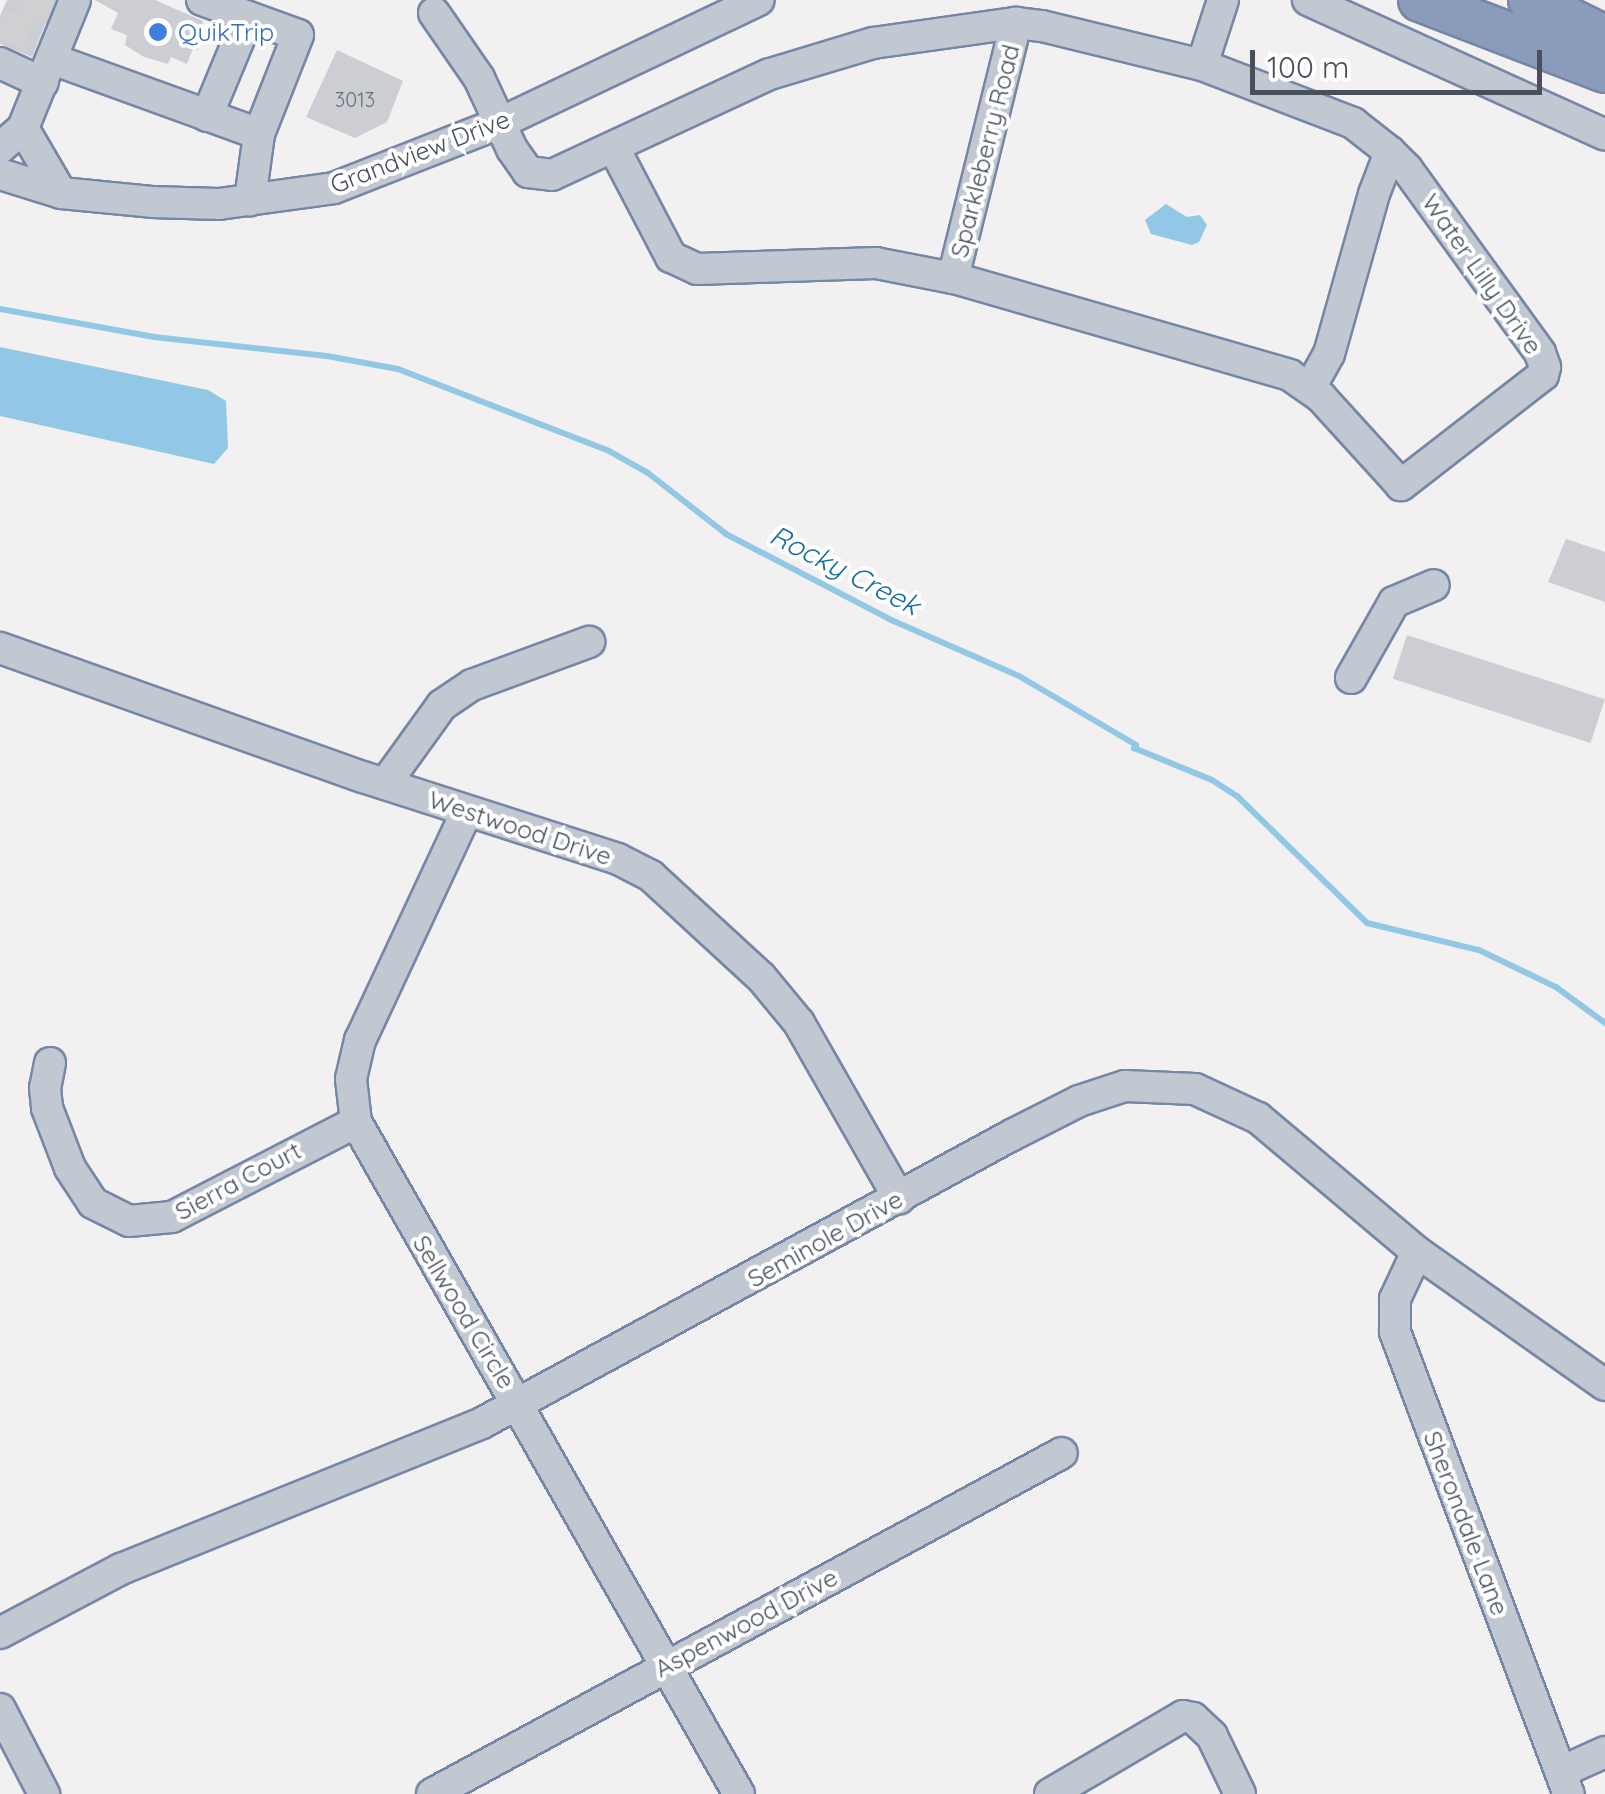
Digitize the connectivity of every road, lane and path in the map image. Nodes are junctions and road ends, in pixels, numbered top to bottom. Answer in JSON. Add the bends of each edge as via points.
{"nodes":[{"id":1,"x":202,"y":0,"type":"edge"},
{"id":2,"x":759,"y":0,"type":"edge"},
{"id":3,"x":1223,"y":0,"type":"edge"},
{"id":4,"x":1308,"y":0,"type":"edge"},
{"id":5,"x":1420,"y":0,"type":"edge"},
{"id":6,"x":1530,"y":0,"type":"edge"},
{"id":7,"x":434,"y":13,"type":"dead end"},
{"id":8,"x":248,"y":17,"type":"junction"},
{"id":9,"x":1016,"y":24,"type":"junction"},
{"id":10,"x":56,"y":37,"type":"edge"},
{"id":11,"x":1605,"y":37,"type":"edge"},
{"id":12,"x":0,"y":63,"type":"edge"},
{"id":13,"x":1202,"y":65,"type":"junction"},
{"id":14,"x":1605,"y":71,"type":"edge"},
{"id":15,"x":207,"y":116,"type":"junction"},
{"id":16,"x":502,"y":122,"type":"junction"},
{"id":17,"x":24,"y":128,"type":"junction"},
{"id":18,"x":259,"y":134,"type":"junction"},
{"id":19,"x":1605,"y":135,"type":"edge"},
{"id":20,"x":0,"y":148,"type":"edge"},
{"id":21,"x":614,"y":148,"type":"junction"},
{"id":22,"x":1390,"y":152,"type":"junction"},
{"id":23,"x":0,"y":174,"type":"edge"},
{"id":24,"x":61,"y":193,"type":"junction"},
{"id":25,"x":250,"y":200,"type":"junction"},
{"id":26,"x":954,"y":278,"type":"junction"},
{"id":27,"x":1310,"y":388,"type":"junction"},
{"id":28,"x":1434,"y":585,"type":"dead end"},
{"id":29,"x":589,"y":642,"type":"dead end"},
{"id":30,"x":0,"y":648,"type":"edge"},
{"id":31,"x":1352,"y":678,"type":"dead end"},
{"id":32,"x":385,"y":784,"type":"junction"},
{"id":33,"x":467,"y":811,"type":"junction"},
{"id":34,"x":50,"y":1063,"type":"dead end"},
{"id":35,"x":356,"y":1122,"type":"junction"},
{"id":36,"x":899,"y":1198,"type":"junction"},
{"id":37,"x":1417,"y":1252,"type":"junction"},
{"id":38,"x":1605,"y":1385,"type":"edge"},
{"id":39,"x":519,"y":1404,"type":"junction"},
{"id":40,"x":1062,"y":1453,"type":"dead end"},
{"id":41,"x":0,"y":1633,"type":"edge"},
{"id":42,"x":665,"y":1666,"type":"junction"},
{"id":43,"x":0,"y":1708,"type":"edge"},
{"id":44,"x":1605,"y":1752,"type":"edge"},
{"id":45,"x":1565,"y":1783,"type":"edge"},
{"id":46,"x":44,"y":1794,"type":"edge"},
{"id":47,"x":432,"y":1794,"type":"edge"},
{"id":48,"x":738,"y":1794,"type":"edge"},
{"id":49,"x":1050,"y":1794,"type":"edge"},
{"id":50,"x":1240,"y":1794,"type":"edge"}],
"edges":[{"from":1,"to":8,"type":"street"},
{"from":2,"to":16,"type":"street","name":"Grandview Drive"},
{"from":3,"to":13,"type":"street"},
{"from":4,"to":19,"type":"street"},
{"from":5,"to":14,"type":"highway"},
{"from":6,"to":11,"type":"highway"},
{"from":7,"to":16,"type":"street"},
{"from":8,"to":15,"type":"street"},
{"from":8,"to":18,"type":"street","via":[[298,35]]},
{"from":9,"to":13,"type":"street","name":"Water Lilly Drive"},
{"from":9,"to":21,"type":"street","name":"Water Lilly Drive","via":[[873,42],[770,74]]},
{"from":9,"to":26,"type":"street","name":"Sparkleberry Road"},
{"from":10,"to":12,"type":"street"},
{"from":10,"to":15,"type":"street"},
{"from":10,"to":17,"type":"street"},
{"from":13,"to":22,"type":"street","name":"Water Lilly Drive","via":[[1353,123]]},
{"from":15,"to":18,"type":"street"},
{"from":16,"to":21,"type":"street","name":"Water Lilly Drive","via":[[528,172],[552,175]]},
{"from":16,"to":25,"type":"street","name":"Grandview Drive","via":[[334,188]]},
{"from":17,"to":20,"type":"street"},
{"from":17,"to":24,"type":"street"},
{"from":18,"to":25,"type":"street"},
{"from":21,"to":26,"type":"street","name":"Water Lilly Drive","via":[[671,256],[696,269],[876,264]]},
{"from":22,"to":27,"type":"street","via":[[1330,354]]},
{"from":22,"to":27,"type":"street","name":"Water Lilly Drive","via":[[1540,353],[1543,374],[1401,485]]},
{"from":23,"to":24,"type":"street","name":"Grandview Drive"},
{"from":24,"to":25,"type":"street","name":"Grandview Drive","via":[[152,202]]},
{"from":26,"to":27,"type":"street","name":"Water Lilly Drive","via":[[1290,375]]},
{"from":28,"to":31,"type":"street","via":[[1394,602]]},
{"from":29,"to":32,"type":"street","via":[[472,685],[442,705]]},
{"from":30,"to":32,"type":"street","name":"Westwood Drive"},
{"from":32,"to":33,"type":"street","name":"Westwood Drive"},
{"from":33,"to":35,"type":"street","name":"Sellwood Circle","via":[[360,1040],[352,1079]]},
{"from":33,"to":36,"type":"street","name":"Westwood Drive","via":[[618,859],[680,899],[800,1022]]},
{"from":34,"to":35,"type":"street","name":"Sierra Court","via":[[48,1108],[70,1168],[93,1202],[129,1221],[172,1217]]},
{"from":35,"to":39,"type":"street","name":"Sellwood Circle"},
{"from":36,"to":37,"type":"street","name":"Seminole Drive","via":[[1079,1101],[1125,1086],[1174,1086],[1218,1096],[1258,1118]]},
{"from":36,"to":39,"type":"street","name":"Seminole Drive"},
{"from":37,"to":38,"type":"street","name":"Seminole Drive"},
{"from":37,"to":45,"type":"street","name":"Sherondale Lane","via":[[1395,1299],[1395,1332]]},
{"from":39,"to":41,"type":"street","name":"Seminole Drive","via":[[431,1446],[133,1564]]},
{"from":39,"to":42,"type":"street","name":"Sellwood Circle"},
{"from":40,"to":42,"type":"street","name":"Aspenwood Drive"},
{"from":42,"to":47,"type":"street","name":"Aspenwood Drive"},
{"from":42,"to":48,"type":"street","name":"Sellwood Circle"},
{"from":43,"to":46,"type":"street"},
{"from":44,"to":45,"type":"street"},
{"from":49,"to":50,"type":"street","via":[[1183,1716],[1212,1736]]}]}
